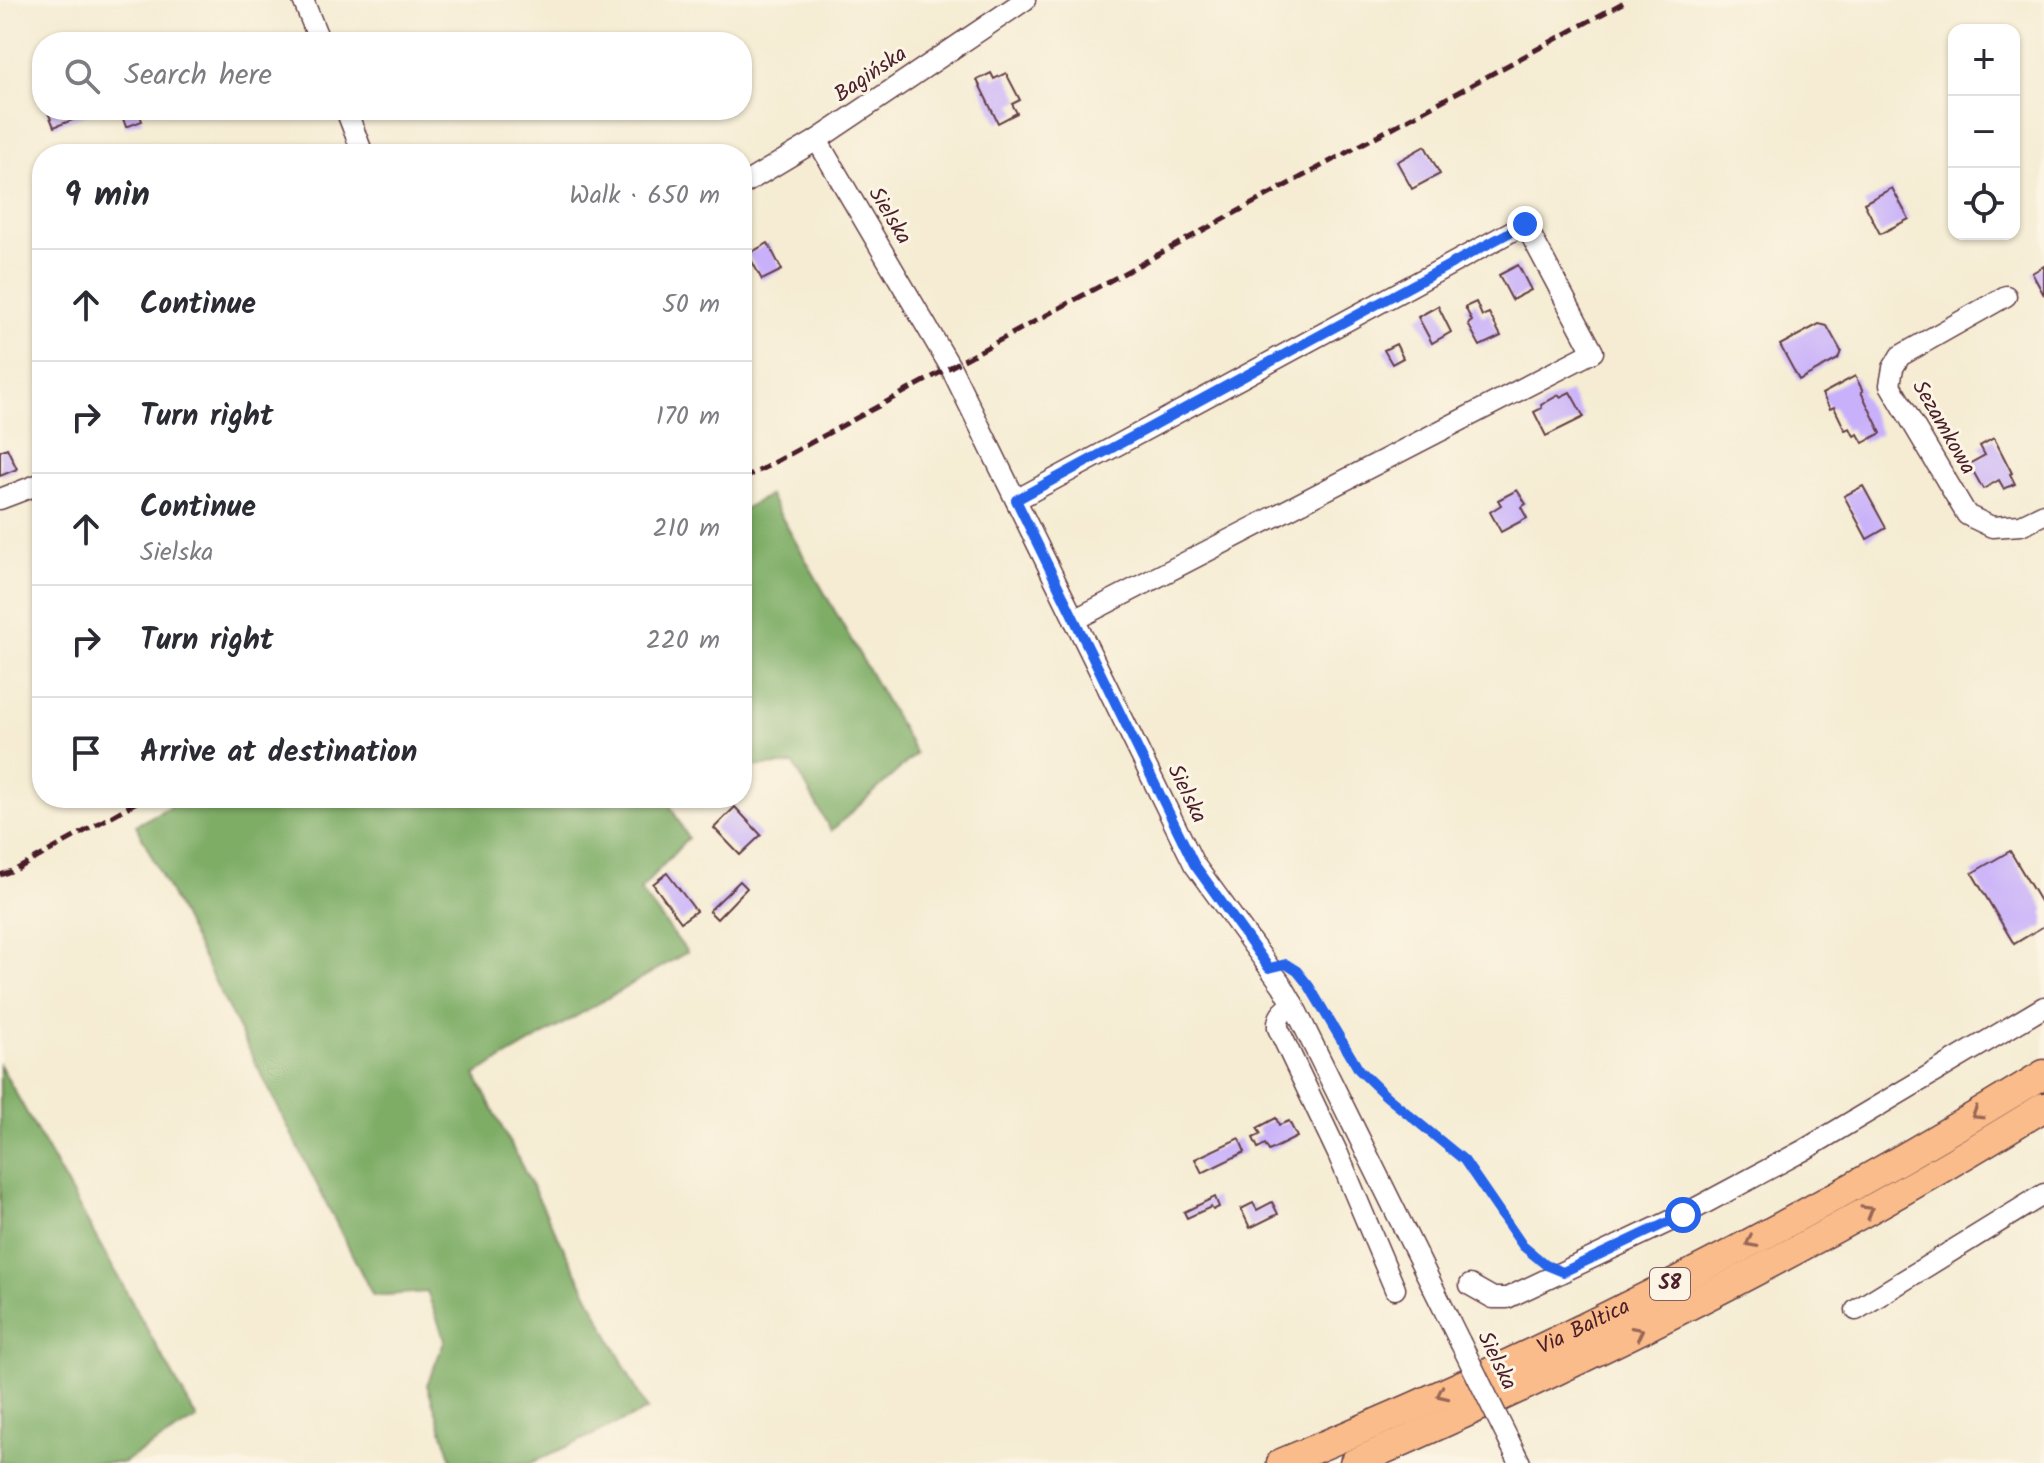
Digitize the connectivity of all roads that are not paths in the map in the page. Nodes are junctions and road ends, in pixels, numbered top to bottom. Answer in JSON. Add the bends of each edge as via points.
{"nodes":[{"id":1,"x":303,"y":0,"type":"edge"},
{"id":2,"x":1025,"y":0,"type":"edge"},
{"id":3,"x":316,"y":32,"type":"edge"},
{"id":4,"x":350,"y":120,"type":"edge"},
{"id":5,"x":817,"y":140,"type":"junction"},
{"id":6,"x":359,"y":144,"type":"edge"},
{"id":7,"x":752,"y":179,"type":"edge"},
{"id":8,"x":2006,"y":296,"type":"dead end"},
{"id":9,"x":32,"y":487,"type":"edge"},
{"id":10,"x":0,"y":499,"type":"edge"},
{"id":11,"x":1016,"y":500,"type":"junction"},
{"id":12,"x":2044,"y":514,"type":"edge"},
{"id":13,"x":1074,"y":620,"type":"junction"},
{"id":14,"x":1293,"y":1004,"type":"junction"},
{"id":15,"x":2044,"y":1007,"type":"edge"},
{"id":16,"x":2044,"y":1074,"type":"edge"},
{"id":17,"x":2044,"y":1107,"type":"edge"},
{"id":18,"x":2044,"y":1194,"type":"edge"},
{"id":19,"x":1470,"y":1285,"type":"dead end"},
{"id":20,"x":1395,"y":1289,"type":"dead end"},
{"id":21,"x":1856,"y":1310,"type":"dead end"},
{"id":22,"x":1281,"y":1463,"type":"edge"},
{"id":23,"x":1354,"y":1463,"type":"edge"},
{"id":24,"x":1520,"y":1463,"type":"edge"}],
"edges":[{"from":1,"to":3,"type":"street"},
{"from":2,"to":5,"type":"street","name":"Bagińska"},
{"from":4,"to":6,"type":"street"},
{"from":5,"to":7,"type":"street","name":"Bagińska"},
{"from":5,"to":11,"type":"street","name":"Sielska","via":[[951,368]]},
{"from":8,"to":12,"type":"street","name":"Sezamkowa","via":[[1900,356],[1890,385],[1967,515],[1992,527],[2021,525]]},
{"from":9,"to":10,"type":"street"},
{"from":11,"to":13,"type":"street","name":"Sielska"},
{"from":11,"to":13,"type":"street","via":[[1525,224],[1593,352]]},
{"from":13,"to":14,"type":"street","name":"Sielska","via":[[1194,864]]},
{"from":14,"to":20,"type":"street","via":[[1281,1013],[1278,1028]]},
{"from":14,"to":24,"type":"street","name":"Sielska","bridge":true},
{"from":15,"to":19,"type":"street","via":[[1804,1150],[1683,1215],[1507,1298],[1493,1298]]},
{"from":16,"to":22,"type":"highway","name":"Via Baltica","number":"S8","one_way":true,"via":[[1838,1195],[1679,1279],[1562,1338]]},
{"from":23,"to":17,"type":"highway","name":"Via Baltica","number":"S8","one_way":true,"via":[[1568,1367],[1721,1290]]},
{"from":18,"to":21,"type":"street"}]}
